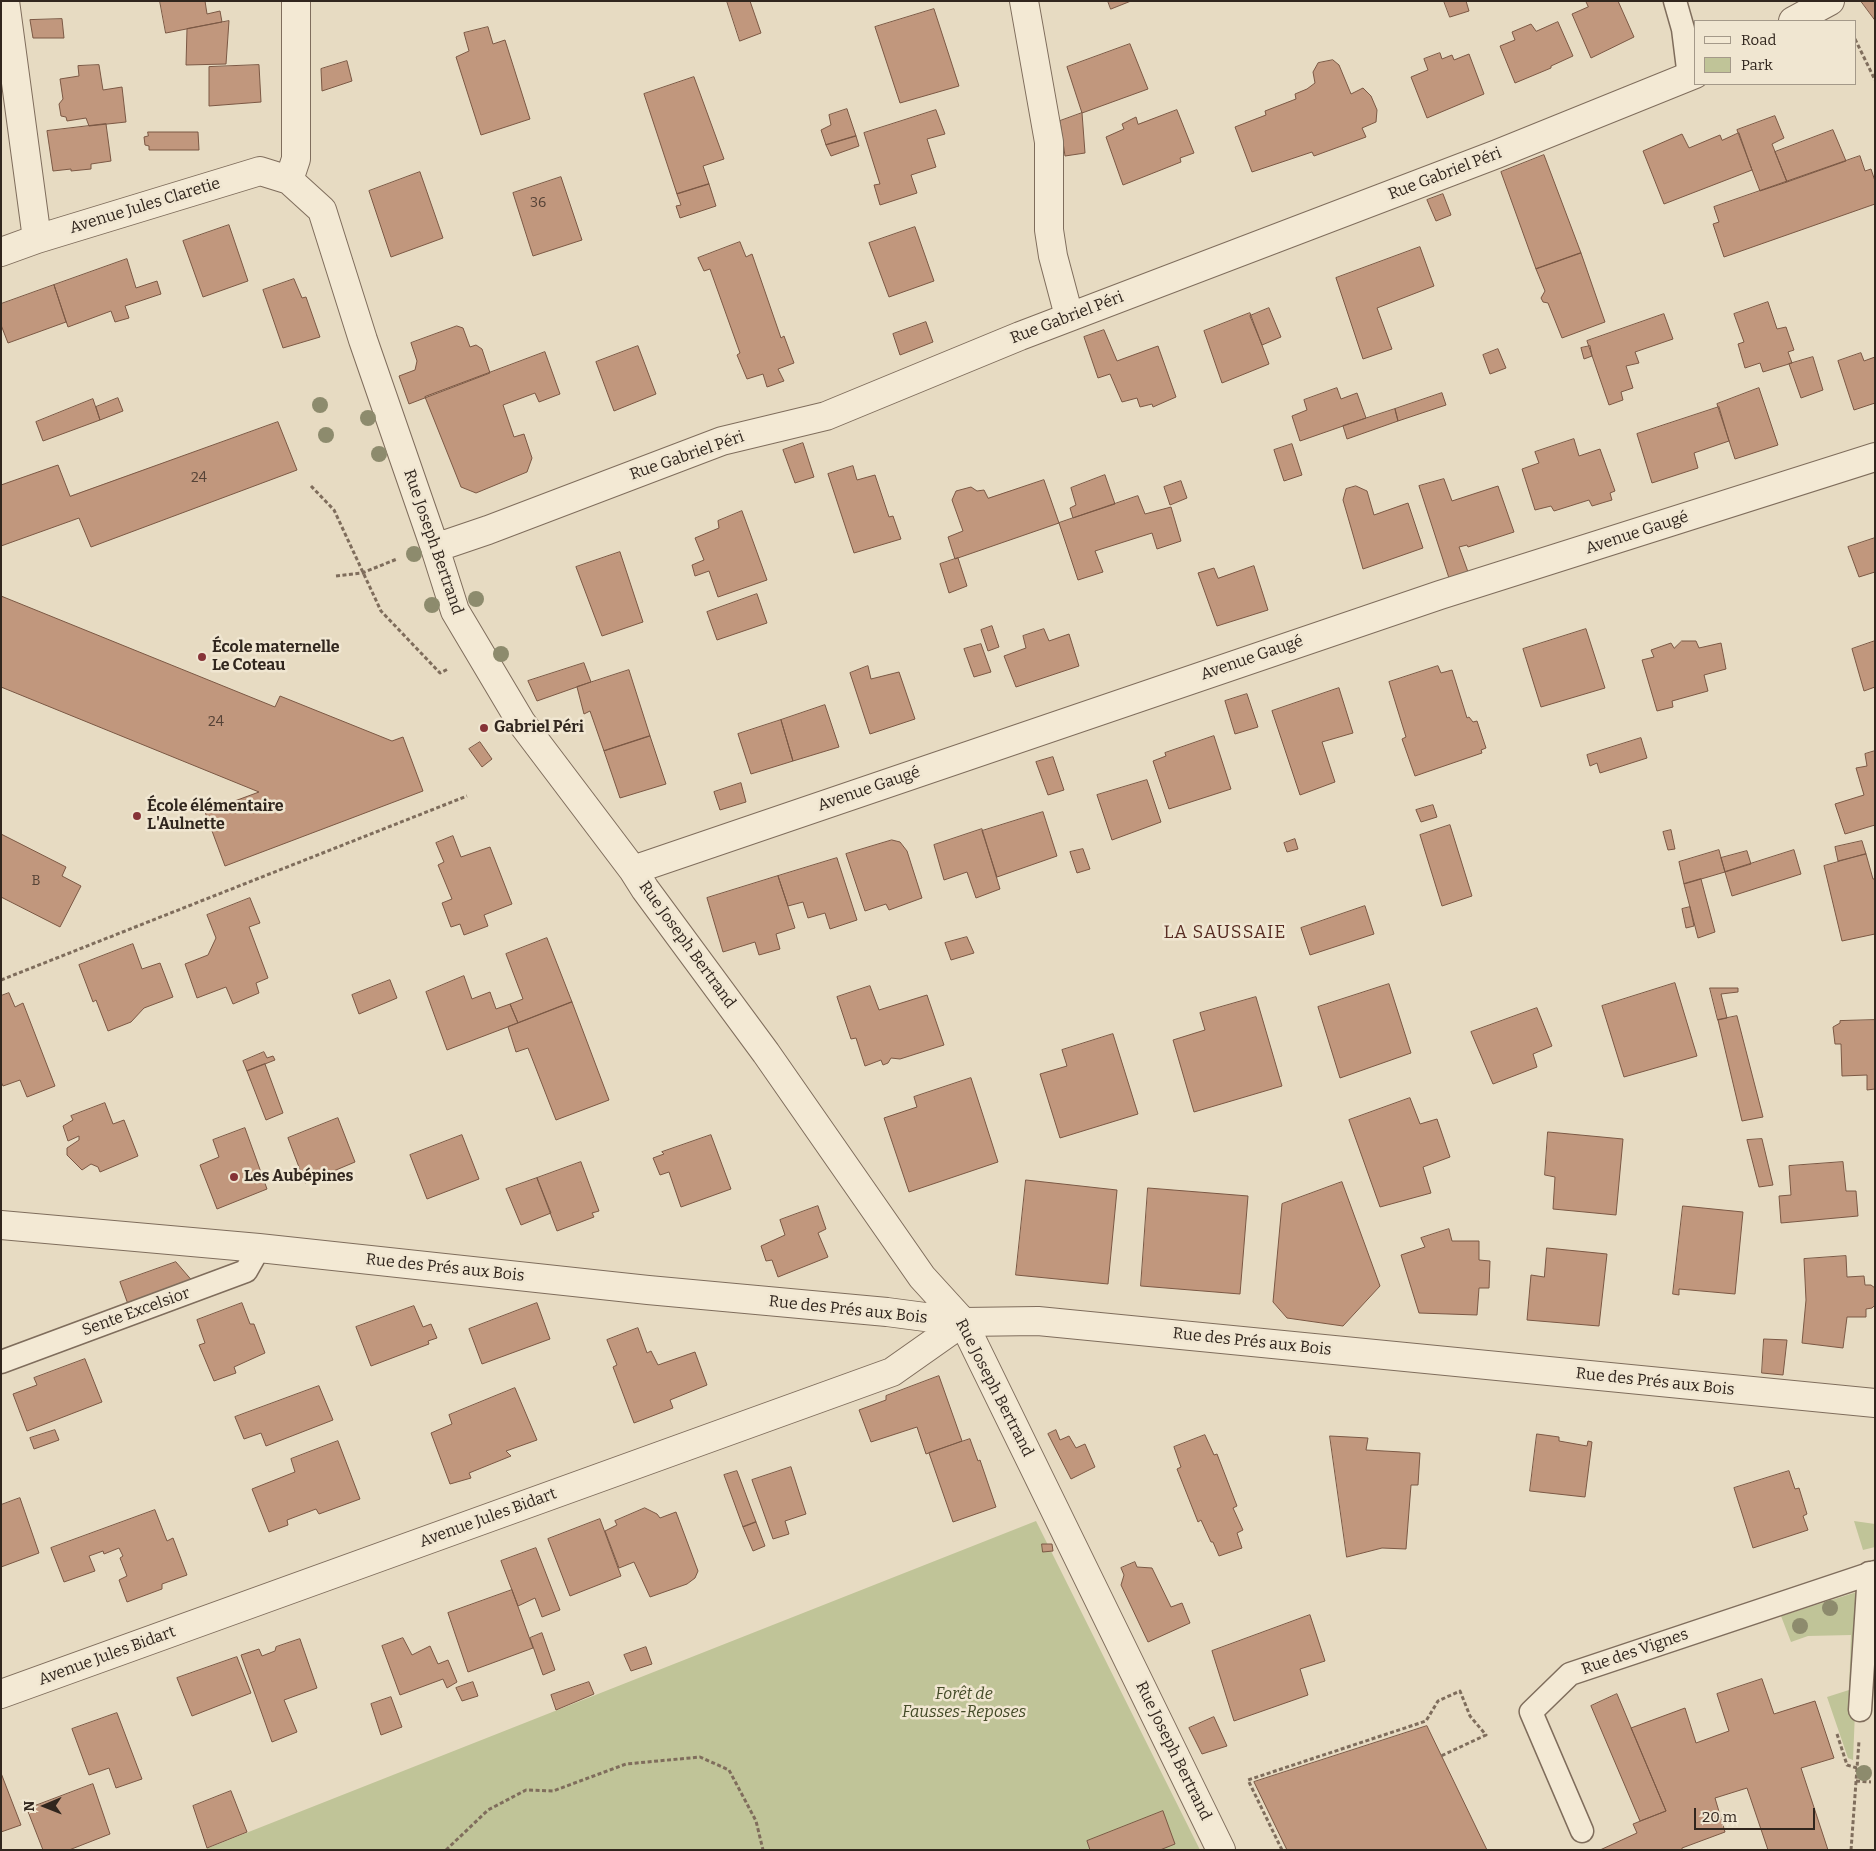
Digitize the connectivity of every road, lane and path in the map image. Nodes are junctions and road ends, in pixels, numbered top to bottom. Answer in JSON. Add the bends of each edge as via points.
{"nodes":[{"id":1,"x":4,"y":1,"type":"edge"},
{"id":2,"x":296,"y":1,"type":"edge"},
{"id":3,"x":1024,"y":1,"type":"edge"},
{"id":4,"x":1675,"y":1,"type":"edge"},
{"id":5,"x":1830,"y":1,"type":"edge"},
{"id":6,"x":1795,"y":20,"type":"edge"},
{"id":7,"x":1856,"y":41,"type":"edge"},
{"id":8,"x":1692,"y":76,"type":"edge"},
{"id":9,"x":1875,"y":80,"type":"edge"},
{"id":10,"x":289,"y":180,"type":"junction"},
{"id":11,"x":37,"y":239,"type":"junction"},
{"id":12,"x":1,"y":252,"type":"edge"},
{"id":13,"x":1069,"y":316,"type":"junction"},
{"id":14,"x":1875,"y":457,"type":"edge"},
{"id":15,"x":311,"y":486,"type":"dead end"},
{"id":16,"x":435,"y":548,"type":"junction"},
{"id":17,"x":397,"y":559,"type":"dead end"},
{"id":18,"x":362,"y":573,"type":"junction"},
{"id":19,"x":336,"y":576,"type":"dead end"},
{"id":20,"x":449,"y":669,"type":"dead end"},
{"id":21,"x":467,"y":796,"type":"dead end"},
{"id":22,"x":633,"y":870,"type":"junction"},
{"id":23,"x":1,"y":980,"type":"edge"},
{"id":24,"x":1,"y":1225,"type":"edge"},
{"id":25,"x":259,"y":1248,"type":"junction"},
{"id":26,"x":963,"y":1322,"type":"junction"},
{"id":27,"x":1,"y":1362,"type":"edge"},
{"id":28,"x":1875,"y":1403,"type":"edge"},
{"id":29,"x":1872,"y":1573,"type":"edge"},
{"id":30,"x":1,"y":1694,"type":"edge"},
{"id":31,"x":1860,"y":1710,"type":"joint"},
{"id":32,"x":1441,"y":1756,"type":"dead end"},
{"id":33,"x":1856,"y":1781,"type":"junction"},
{"id":34,"x":1871,"y":1782,"type":"dead end"},
{"id":35,"x":1582,"y":1830,"type":"dead end"},
{"id":36,"x":446,"y":1850,"type":"edge"},
{"id":37,"x":763,"y":1850,"type":"edge"},
{"id":38,"x":1221,"y":1850,"type":"edge"},
{"id":39,"x":1282,"y":1850,"type":"edge"},
{"id":40,"x":1851,"y":1850,"type":"edge"}],
"edges":[{"from":1,"to":11,"type":"street"},
{"from":2,"to":10,"type":"street","via":[[296,159]]},
{"from":3,"to":13,"type":"street","via":[[1049,142],[1049,230]]},
{"from":4,"to":8,"type":"lane"},
{"from":5,"to":6,"type":"street"},
{"from":7,"to":9,"type":"path"},
{"from":8,"to":13,"type":"street","name":"Rue Gabriel Péri","via":[[1497,154]]},
{"from":10,"to":11,"type":"street","name":"Avenue Jules Claretie","via":[[260,171]]},
{"from":10,"to":16,"type":"street","name":"Rue Joseph Bertrand","via":[[322,210]]},
{"from":11,"to":12,"type":"street","name":"Avenue Jules Claretie"},
{"from":13,"to":16,"type":"street","name":"Rue Gabriel Péri","via":[[826,416],[722,441]]},
{"from":14,"to":22,"type":"street","name":"Avenue Gaugé","via":[[1440,595]]},
{"from":15,"to":18,"type":"path","via":[[334,510]]},
{"from":16,"to":22,"type":"street","name":"Rue Joseph Bertrand","via":[[455,611],[521,722]]},
{"from":17,"to":18,"type":"path"},
{"from":18,"to":19,"type":"path"},
{"from":18,"to":20,"type":"path","via":[[381,611],[440,674]]},
{"from":21,"to":23,"type":"path"},
{"from":22,"to":26,"type":"street","name":"Rue Joseph Bertrand","via":[[772,1061],[922,1277]]},
{"from":24,"to":25,"type":"street","name":"Rue des Prés aux Bois"},
{"from":25,"to":26,"type":"street","name":"Rue des Prés aux Bois"},
{"from":25,"to":27,"type":"lane","name":"Sente Excelsior","via":[[246,1271]]},
{"from":26,"to":28,"type":"street","name":"Rue des Prés aux Bois","via":[[1038,1321]]},
{"from":26,"to":30,"type":"street","name":"Avenue Jules Bidart","via":[[892,1372]]},
{"from":26,"to":38,"type":"street","name":"Rue Joseph Bertrand"},
{"from":29,"to":31,"type":"lane"},
{"from":29,"to":35,"type":"lane","name":"Rue des Vignes","via":[[1570,1674],[1530,1712]]},
{"from":31,"to":33,"type":"path"},
{"from":32,"to":39,"type":"path","via":[[1486,1735],[1470,1716],[1460,1691],[1438,1701],[1426,1721],[1248,1780]]},
{"from":33,"to":34,"type":"path"},
{"from":33,"to":40,"type":"path"},
{"from":36,"to":37,"type":"path","via":[[488,1810],[526,1790],[553,1791],[626,1764],[700,1757],[730,1770],[756,1821]]}]}
